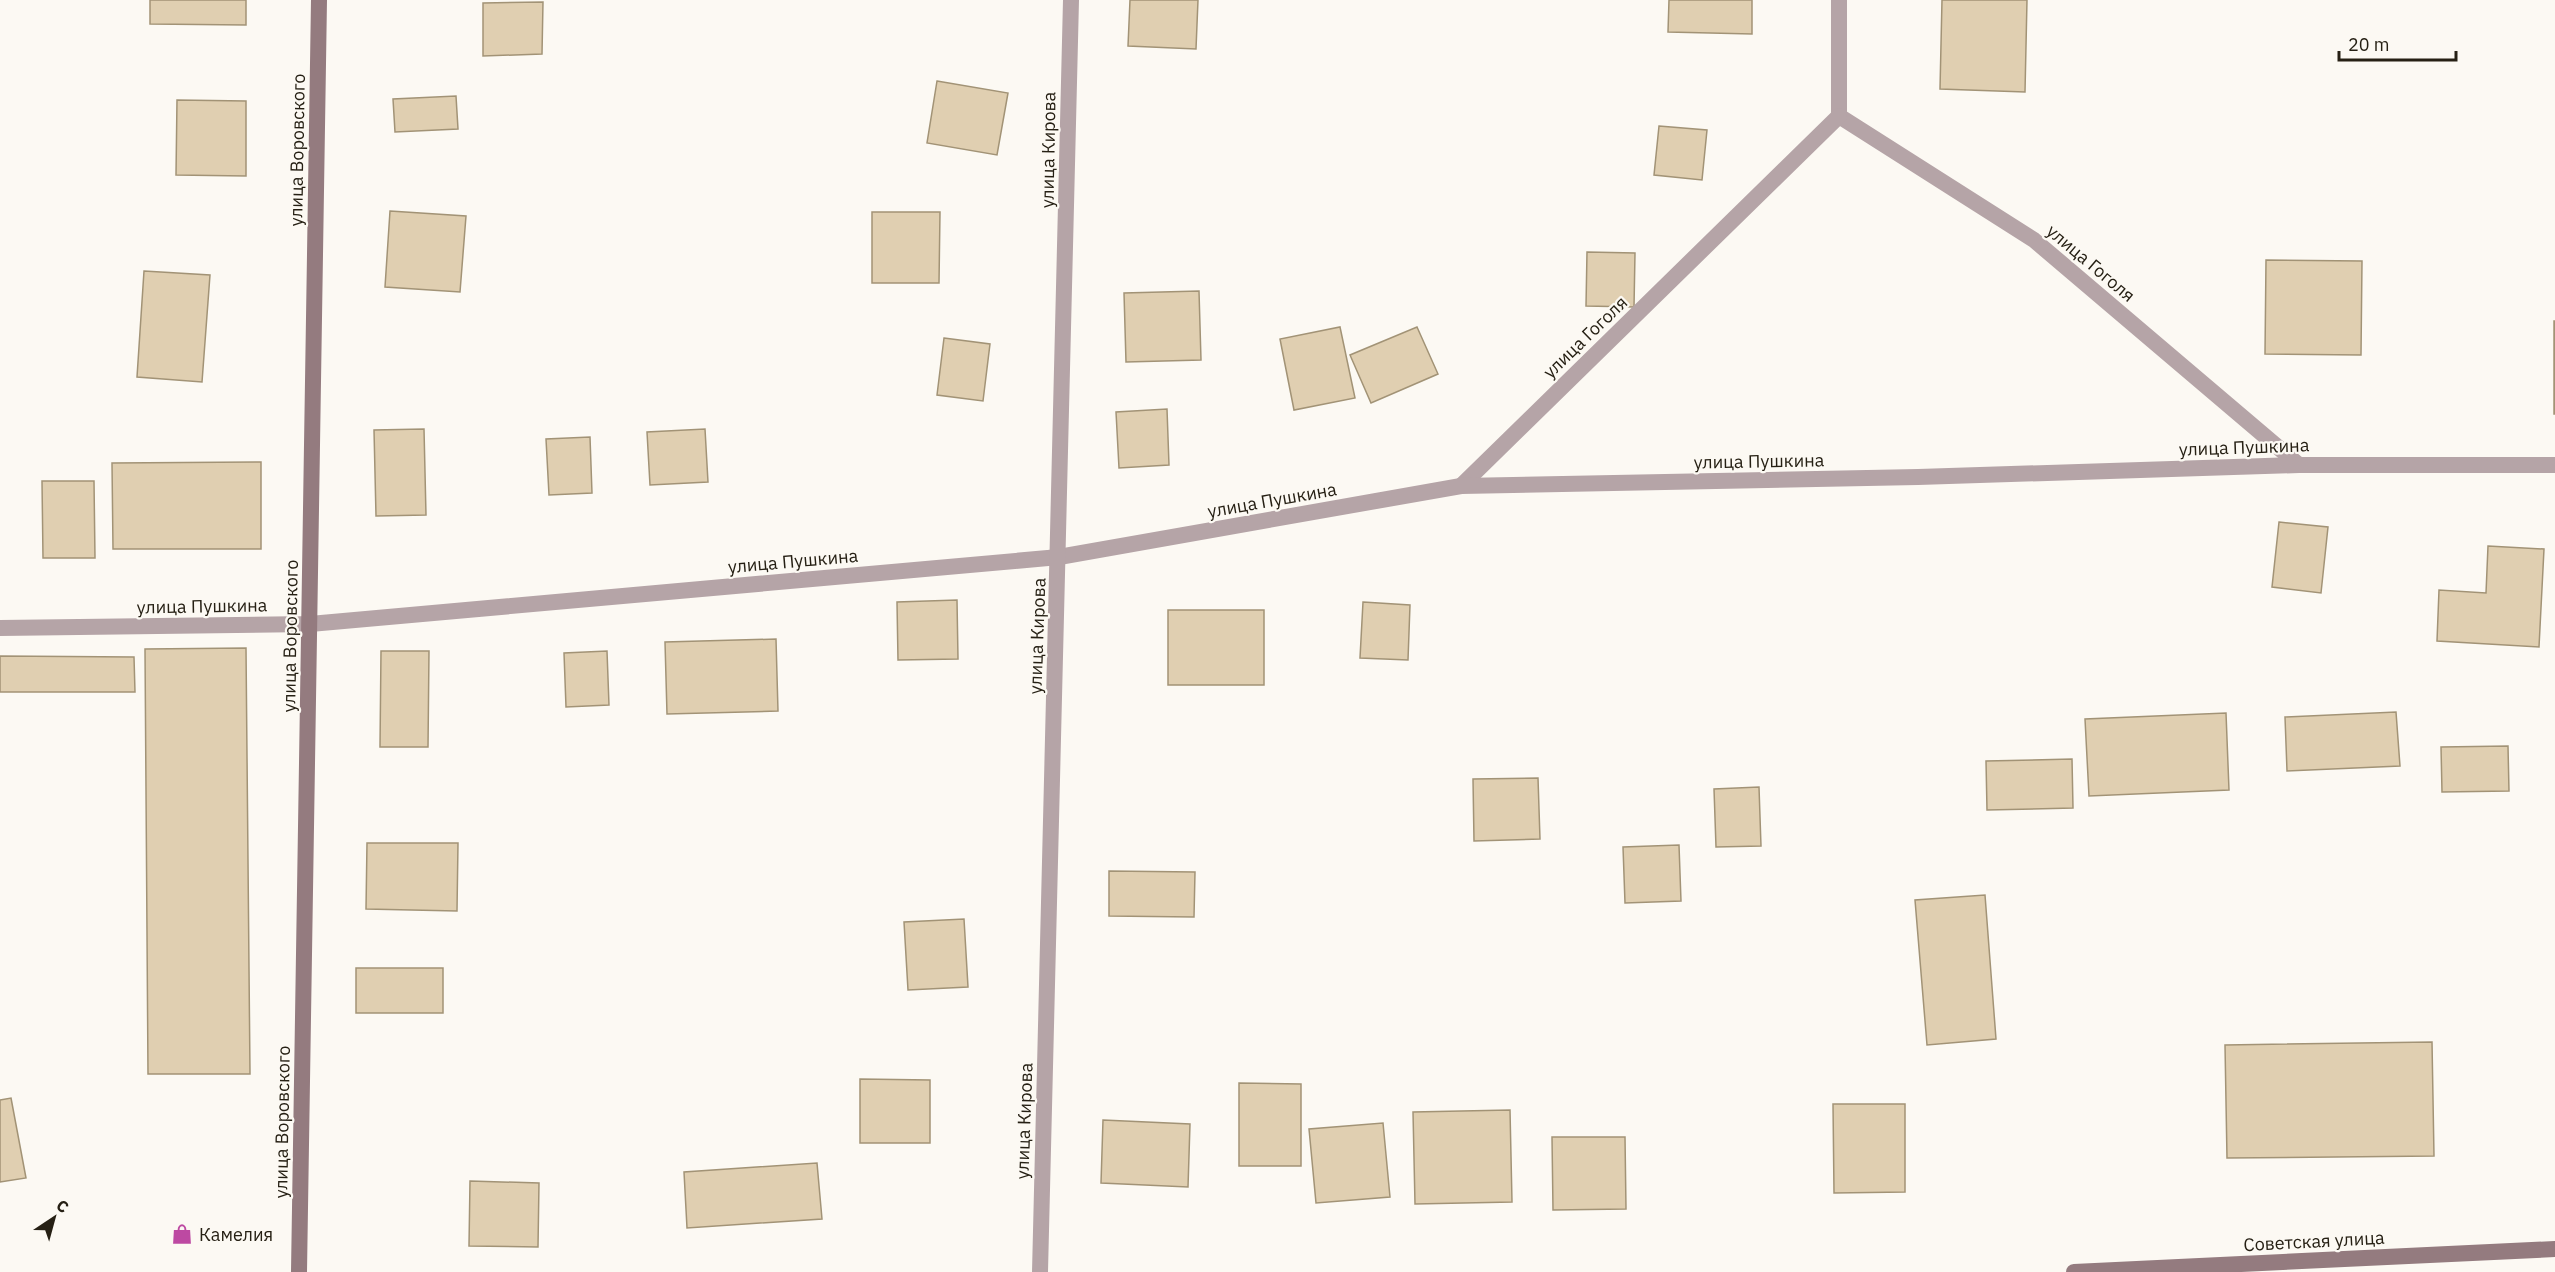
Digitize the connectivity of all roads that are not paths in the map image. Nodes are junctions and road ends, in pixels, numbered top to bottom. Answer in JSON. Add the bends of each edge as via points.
{"nodes":[{"id":1,"x":319,"y":0,"type":"edge"},
{"id":2,"x":1071,"y":0,"type":"edge"},
{"id":3,"x":1839,"y":0,"type":"edge"},
{"id":4,"x":1839,"y":116,"type":"junction"},
{"id":5,"x":2299,"y":465,"type":"junction"},
{"id":6,"x":2555,"y":465,"type":"edge"},
{"id":7,"x":1461,"y":486,"type":"junction"},
{"id":8,"x":1059,"y":557,"type":"junction"},
{"id":9,"x":310,"y":624,"type":"junction"},
{"id":10,"x":0,"y":628,"type":"edge"},
{"id":11,"x":2555,"y":1249,"type":"edge"},
{"id":12,"x":299,"y":1272,"type":"edge"},
{"id":13,"x":1040,"y":1272,"type":"edge"},
{"id":14,"x":2074,"y":1272,"type":"edge"}],
"edges":[{"from":1,"to":9,"type":"main road","name":"улица Воровского"},
{"from":2,"to":8,"type":"street","name":"улица Кирова"},
{"from":3,"to":4,"type":"street"},
{"from":4,"to":5,"type":"street","name":"улица Гоголя","via":[[2034,240]]},
{"from":4,"to":7,"type":"street","name":"улица Гоголя"},
{"from":5,"to":6,"type":"street","name":"улица Пушкина"},
{"from":5,"to":7,"type":"street","name":"улица Пушкина","via":[[1906,478]]},
{"from":7,"to":8,"type":"street","name":"улица Пушкина"},
{"from":8,"to":9,"type":"street","name":"улица Пушкина"},
{"from":8,"to":13,"type":"street","name":"улица Кирова"},
{"from":9,"to":10,"type":"street","name":"улица Пушкина"},
{"from":9,"to":12,"type":"main road","name":"улица Воровского"},
{"from":11,"to":14,"type":"main road","name":"Советская улица"}]}
